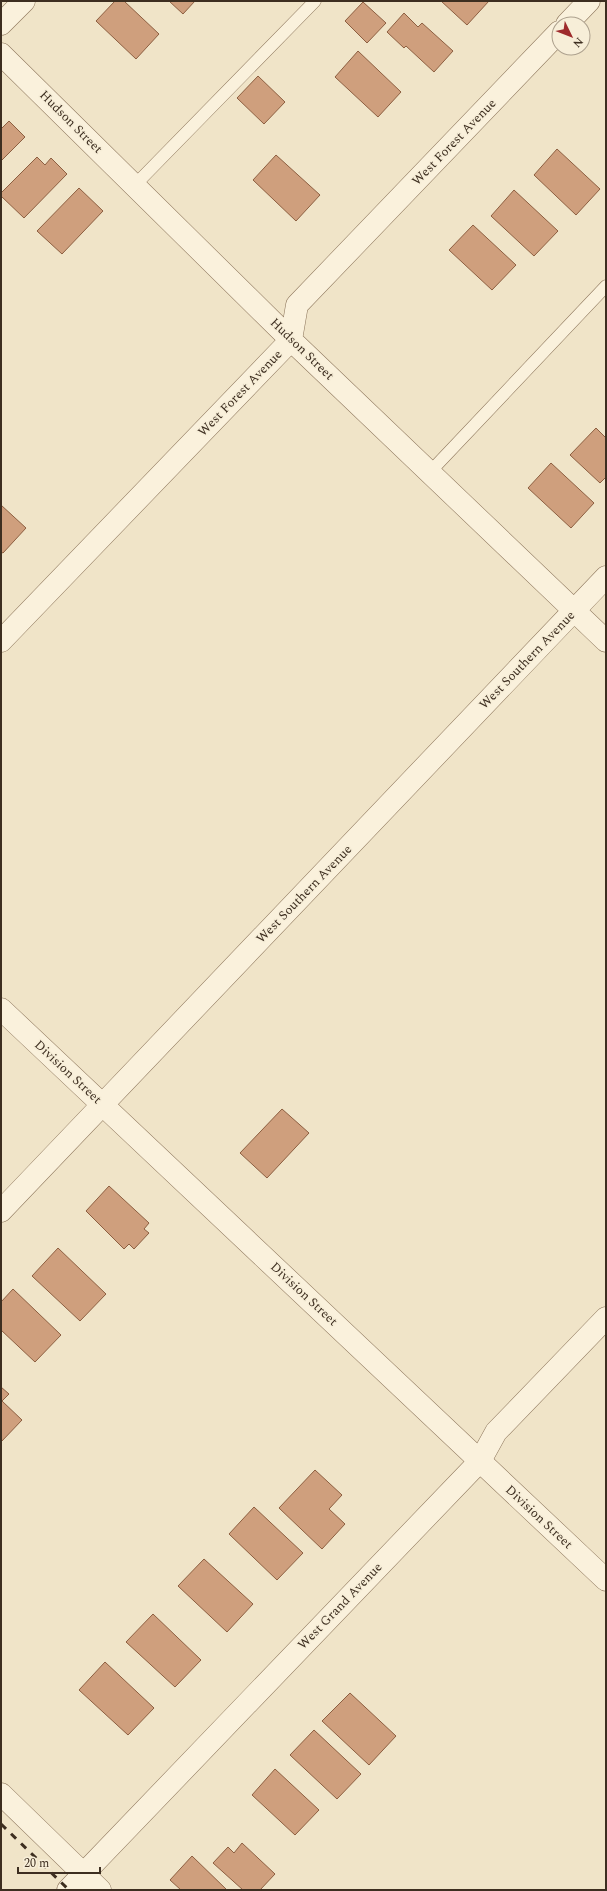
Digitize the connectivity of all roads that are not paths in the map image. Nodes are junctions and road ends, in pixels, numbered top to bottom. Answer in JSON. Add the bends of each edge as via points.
{"nodes":[{"id":1,"x":24,"y":1,"type":"edge"},
{"id":2,"x":315,"y":1,"type":"edge"},
{"id":3,"x":589,"y":1,"type":"edge"},
{"id":4,"x":575,"y":16,"type":"edge"},
{"id":5,"x":1,"y":24,"type":"edge"},
{"id":6,"x":551,"y":40,"type":"edge"},
{"id":7,"x":1,"y":54,"type":"edge"},
{"id":8,"x":135,"y":185,"type":"junction"},
{"id":9,"x":606,"y":286,"type":"edge"},
{"id":10,"x":291,"y":340,"type":"junction"},
{"id":11,"x":430,"y":472,"type":"junction"},
{"id":12,"x":606,"y":577,"type":"edge"},
{"id":13,"x":574,"y":610,"type":"junction"},
{"id":14,"x":1,"y":641,"type":"edge"},
{"id":15,"x":606,"y":641,"type":"edge"},
{"id":16,"x":1,"y":1009,"type":"edge"},
{"id":17,"x":103,"y":1105,"type":"junction"},
{"id":18,"x":1,"y":1211,"type":"edge"},
{"id":19,"x":606,"y":1318,"type":"edge"},
{"id":20,"x":480,"y":1461,"type":"junction"},
{"id":21,"x":606,"y":1580,"type":"edge"},
{"id":22,"x":1,"y":1794,"type":"edge"},
{"id":23,"x":84,"y":1874,"type":"junction"},
{"id":24,"x":68,"y":1890,"type":"edge"},
{"id":25,"x":100,"y":1890,"type":"edge"}],
"edges":[{"from":1,"to":5,"type":"street"},
{"from":2,"to":8,"type":"lane"},
{"from":3,"to":4,"type":"street"},
{"from":6,"to":10,"type":"street","name":"West Forest Avenue","via":[[297,305]]},
{"from":7,"to":8,"type":"street","name":"Hudson Street"},
{"from":8,"to":10,"type":"street","name":"Hudson Street"},
{"from":9,"to":11,"type":"lane"},
{"from":10,"to":11,"type":"street","name":"Hudson Street"},
{"from":10,"to":14,"type":"street","name":"West Forest Avenue"},
{"from":11,"to":13,"type":"street","name":"Hudson Street"},
{"from":12,"to":13,"type":"street","name":"West Southern Avenue"},
{"from":13,"to":15,"type":"street","name":"Hudson Street"},
{"from":13,"to":17,"type":"street","name":"West Southern Avenue"},
{"from":16,"to":17,"type":"street","name":"Division Street"},
{"from":17,"to":18,"type":"street","name":"West Southern Avenue"},
{"from":17,"to":20,"type":"street","name":"Division Street"},
{"from":19,"to":20,"type":"street","name":"West Grand Avenue","via":[[496,1432]]},
{"from":20,"to":21,"type":"street","name":"Division Street"},
{"from":20,"to":23,"type":"street","name":"West Grand Avenue"},
{"from":22,"to":23,"type":"street"},
{"from":23,"to":24,"type":"street","name":"West Grand Avenue"},
{"from":23,"to":25,"type":"street"}]}
